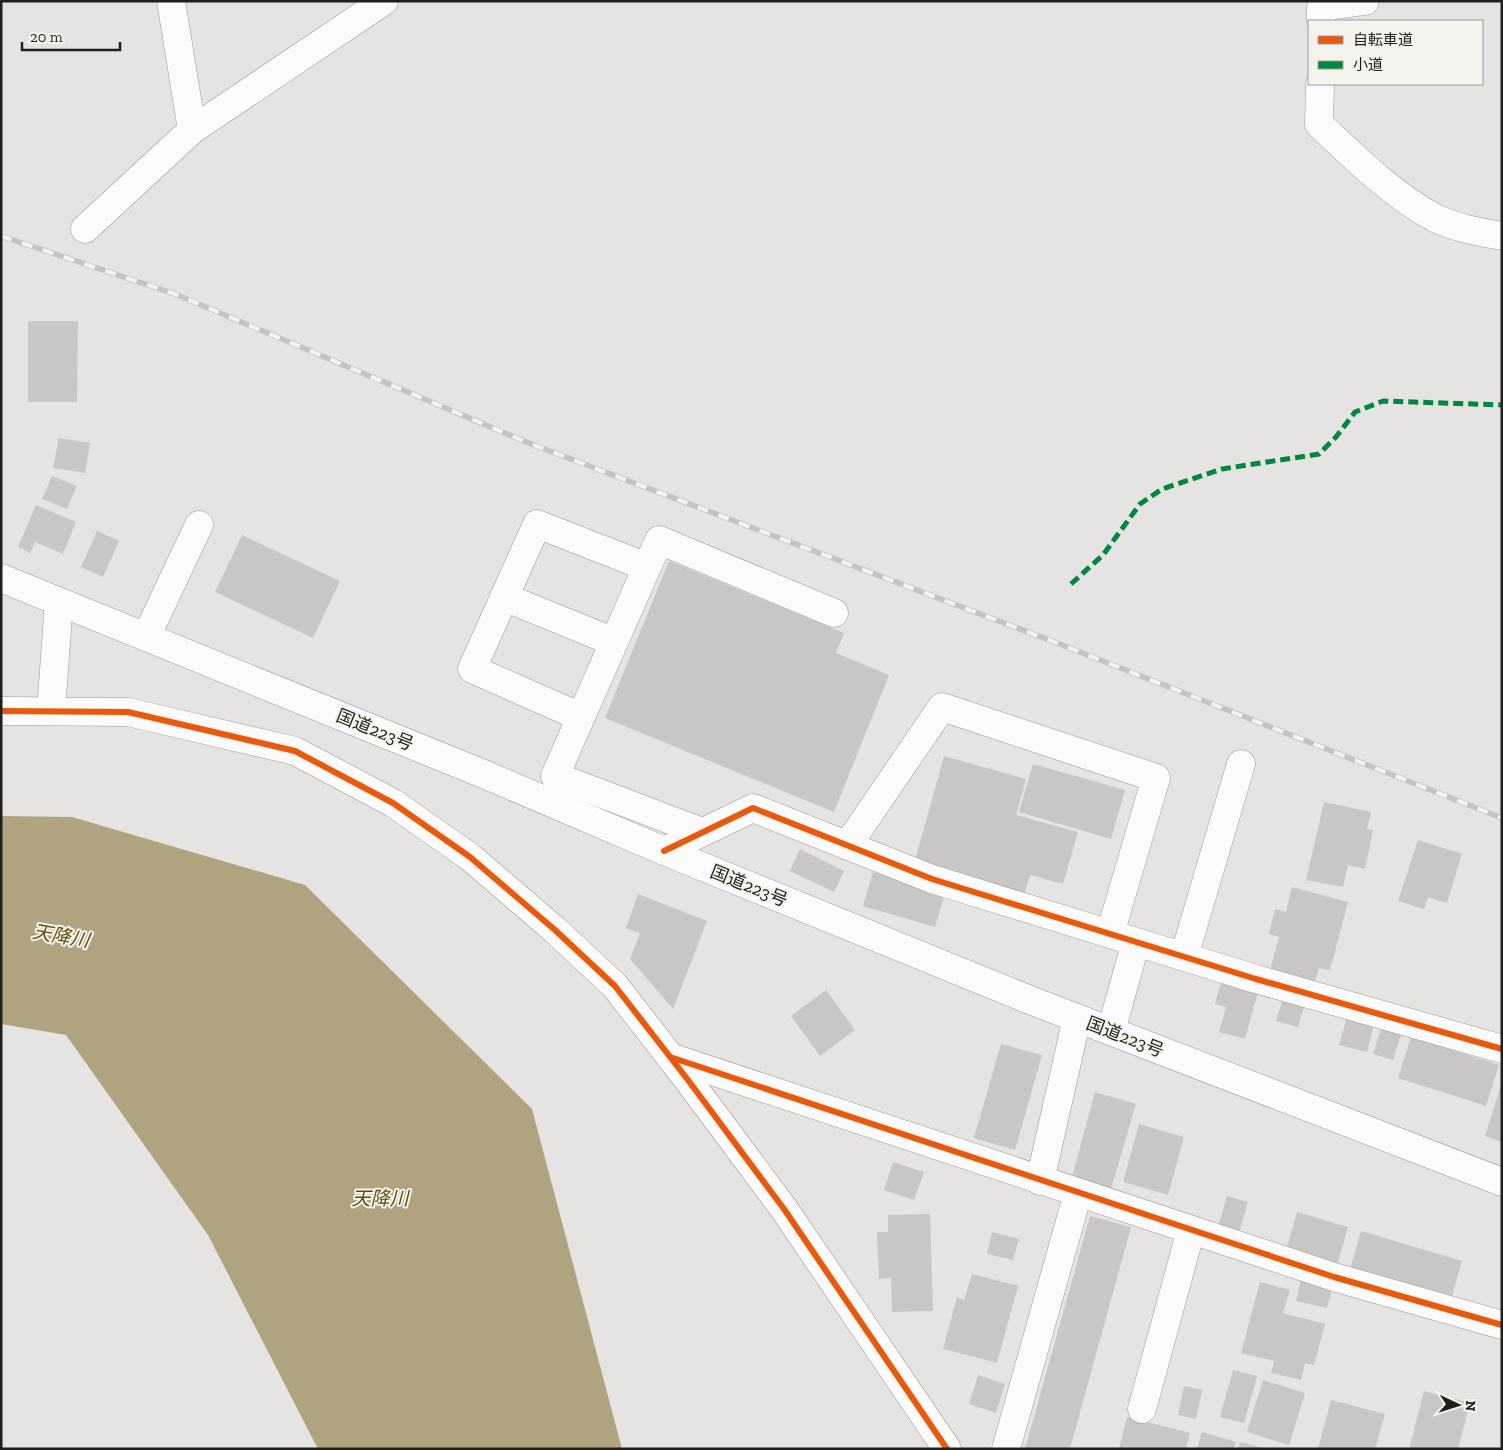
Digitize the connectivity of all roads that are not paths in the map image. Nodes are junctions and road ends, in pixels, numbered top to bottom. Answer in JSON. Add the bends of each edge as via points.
{"nodes":[{"id":1,"x":171,"y":1,"type":"edge"},
{"id":2,"x":384,"y":1,"type":"edge"},
{"id":3,"x":1365,"y":1,"type":"edge"},
{"id":4,"x":1321,"y":20,"type":"edge"},
{"id":5,"x":1320,"y":85,"type":"edge"},
{"id":6,"x":192,"y":130,"type":"junction"},
{"id":7,"x":85,"y":229,"type":"dead end"},
{"id":8,"x":1502,"y":236,"type":"edge"},
{"id":9,"x":199,"y":525,"type":"dead end"},
{"id":10,"x":647,"y":567,"type":"junction"},
{"id":11,"x":1,"y":578,"type":"edge"},
{"id":12,"x":504,"y":597,"type":"junction"},
{"id":13,"x":59,"y":602,"type":"junction"},
{"id":14,"x":834,"y":613,"type":"dead end"},
{"id":15,"x":146,"y":637,"type":"junction"},
{"id":16,"x":614,"y":642,"type":"junction"},
{"id":17,"x":1,"y":711,"type":"edge"},
{"id":18,"x":51,"y":711,"type":"junction"},
{"id":19,"x":581,"y":717,"type":"junction"},
{"id":20,"x":1241,"y":764,"type":"dead end"},
{"id":21,"x":702,"y":832,"type":"junction"},
{"id":22,"x":847,"y":846,"type":"junction"},
{"id":23,"x":664,"y":851,"type":"junction"},
{"id":24,"x":1110,"y":934,"type":"junction"},
{"id":25,"x":1136,"y":942,"type":"junction"},
{"id":26,"x":1184,"y":957,"type":"junction"},
{"id":27,"x":1077,"y":1018,"type":"junction"},
{"id":28,"x":1110,"y":1031,"type":"junction"},
{"id":29,"x":1502,"y":1049,"type":"edge"},
{"id":30,"x":670,"y":1057,"type":"junction"},
{"id":31,"x":1040,"y":1181,"type":"junction"},
{"id":32,"x":1502,"y":1182,"type":"edge"},
{"id":33,"x":1078,"y":1193,"type":"junction"},
{"id":34,"x":1191,"y":1230,"type":"junction"},
{"id":35,"x":1502,"y":1325,"type":"edge"},
{"id":36,"x":1142,"y":1410,"type":"dead end"},
{"id":37,"x":947,"y":1449,"type":"edge"},
{"id":38,"x":1006,"y":1449,"type":"edge"}],
"edges":[{"from":1,"to":6,"type":"main road"},
{"from":2,"to":6,"type":"main road"},
{"from":3,"to":4,"type":"main road","via":[[1321,7]]},
{"from":5,"to":8,"type":"main road","via":[[1319,124],[1390,188],[1436,218],[1459,227]]},
{"from":6,"to":7,"type":"main road"},
{"from":9,"to":15,"type":"main road"},
{"from":10,"to":12,"type":"main road","via":[[537,524]]},
{"from":10,"to":14,"type":"main road","via":[[659,540]]},
{"from":10,"to":16,"type":"main road"},
{"from":11,"to":13,"type":"main road","name":"国道223号"},
{"from":12,"to":16,"type":"main road"},
{"from":12,"to":19,"type":"main road","via":[[472,669]]},
{"from":13,"to":15,"type":"main road","name":"国道223号"},
{"from":13,"to":18,"type":"main road"},
{"from":15,"to":23,"type":"main road","name":"国道223号"},
{"from":16,"to":19,"type":"main road"},
{"from":17,"to":18,"type":"main road"},
{"from":18,"to":30,"type":"main road","via":[[128,712],[295,751],[393,803],[470,856],[555,930],[615,986]]},
{"from":19,"to":21,"type":"main road","via":[[555,776]]},
{"from":20,"to":26,"type":"main road"},
{"from":21,"to":22,"type":"main road","via":[[753,808]]},
{"from":21,"to":23,"type":"main road"},
{"from":22,"to":24,"type":"main road","via":[[932,879]]},
{"from":22,"to":24,"type":"main road","via":[[942,707],[1156,778]]},
{"from":23,"to":27,"type":"main road","name":"国道223号"},
{"from":24,"to":25,"type":"main road"},
{"from":25,"to":26,"type":"main road"},
{"from":25,"to":28,"type":"main road"},
{"from":26,"to":29,"type":"main road"},
{"from":27,"to":28,"type":"main road","name":"国道223号"},
{"from":27,"to":31,"type":"main road"},
{"from":28,"to":32,"type":"main road","name":"国道223号"},
{"from":30,"to":31,"type":"main road"},
{"from":30,"to":37,"type":"main road","via":[[784,1209]]},
{"from":31,"to":33,"type":"main road"},
{"from":33,"to":34,"type":"main road"},
{"from":33,"to":38,"type":"main road"},
{"from":34,"to":35,"type":"main road","via":[[1334,1277]]},
{"from":34,"to":36,"type":"main road"}]}
